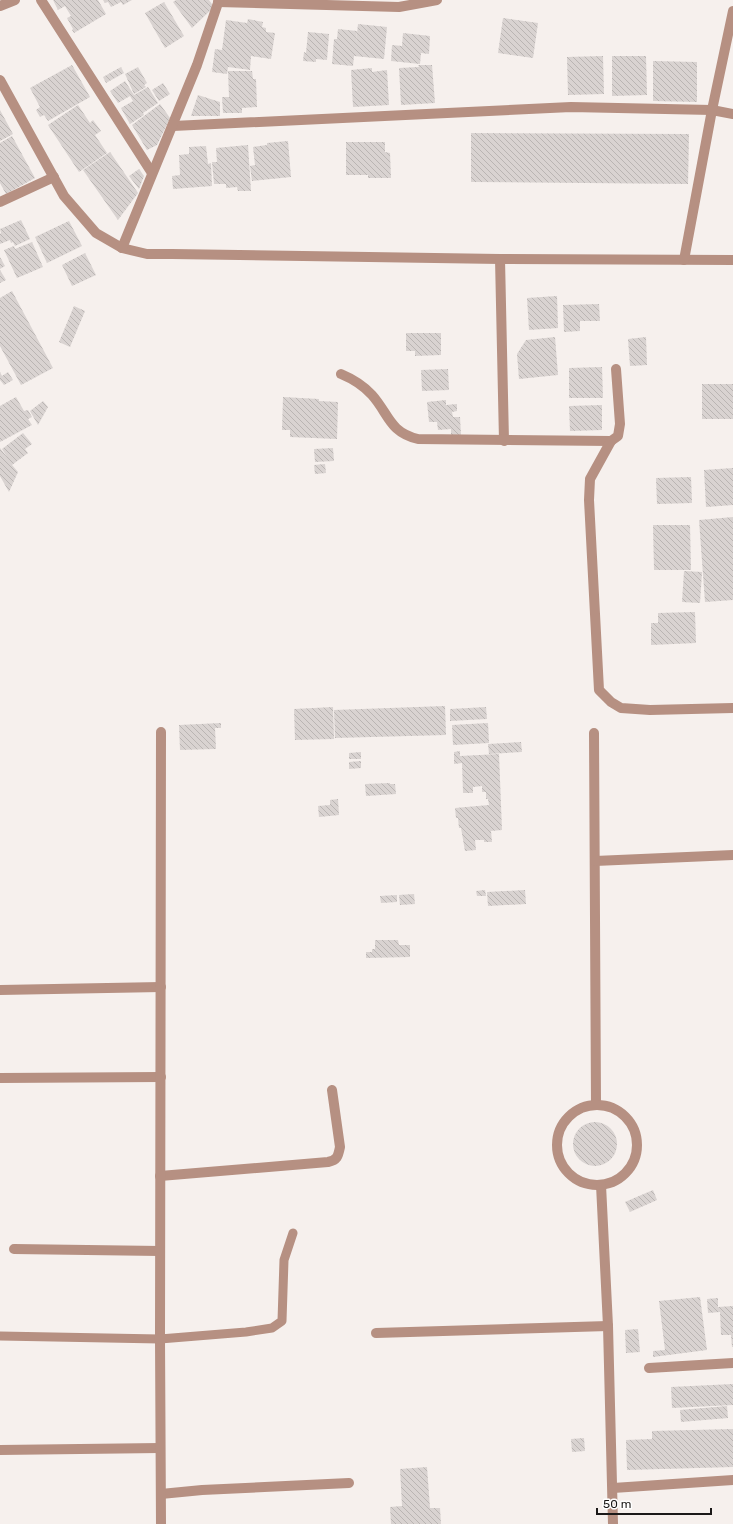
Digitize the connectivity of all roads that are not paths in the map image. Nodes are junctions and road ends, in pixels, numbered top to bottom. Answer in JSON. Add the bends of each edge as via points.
{"nodes":[{"id":1,"x":15,"y":0,"type":"edge"},
{"id":2,"x":41,"y":0,"type":"edge"},
{"id":3,"x":436,"y":0,"type":"edge"},
{"id":4,"x":218,"y":1,"type":"edge"},
{"id":5,"x":399,"y":3,"type":"edge"},
{"id":6,"x":0,"y":6,"type":"edge"},
{"id":7,"x":733,"y":11,"type":"edge"},
{"id":8,"x":0,"y":80,"type":"edge"},
{"id":9,"x":712,"y":110,"type":"junction"},
{"id":10,"x":733,"y":114,"type":"edge"},
{"id":11,"x":173,"y":126,"type":"junction"},
{"id":12,"x":152,"y":173,"type":"junction"},
{"id":13,"x":54,"y":177,"type":"junction"},
{"id":14,"x":0,"y":202,"type":"edge"},
{"id":15,"x":122,"y":248,"type":"junction"},
{"id":16,"x":500,"y":260,"type":"junction"},
{"id":17,"x":684,"y":260,"type":"junction"},
{"id":18,"x":733,"y":260,"type":"edge"},
{"id":19,"x":616,"y":369,"type":"dead end"},
{"id":20,"x":341,"y":374,"type":"dead end"},
{"id":21,"x":504,"y":441,"type":"junction"},
{"id":22,"x":611,"y":441,"type":"junction"},
{"id":23,"x":733,"y":708,"type":"edge"},
{"id":24,"x":161,"y":732,"type":"dead end"},
{"id":25,"x":594,"y":733,"type":"dead end"},
{"id":26,"x":733,"y":855,"type":"edge"},
{"id":27,"x":595,"y":861,"type":"junction"},
{"id":28,"x":161,"y":987,"type":"junction"},
{"id":29,"x":0,"y":990,"type":"edge"},
{"id":30,"x":160,"y":1077,"type":"junction"},
{"id":31,"x":0,"y":1078,"type":"edge"},
{"id":32,"x":332,"y":1090,"type":"dead end"},
{"id":33,"x":596,"y":1104,"type":"junction"},
{"id":34,"x":160,"y":1176,"type":"junction"},
{"id":35,"x":601,"y":1185,"type":"junction"},
{"id":36,"x":293,"y":1233,"type":"dead end"},
{"id":37,"x":14,"y":1249,"type":"dead end"},
{"id":38,"x":160,"y":1251,"type":"junction"},
{"id":39,"x":608,"y":1326,"type":"junction"},
{"id":40,"x":376,"y":1333,"type":"dead end"},
{"id":41,"x":0,"y":1336,"type":"edge"},
{"id":42,"x":160,"y":1339,"type":"junction"},
{"id":43,"x":733,"y":1363,"type":"edge"},
{"id":44,"x":649,"y":1368,"type":"dead end"},
{"id":45,"x":160,"y":1448,"type":"junction"},
{"id":46,"x":0,"y":1450,"type":"edge"},
{"id":47,"x":733,"y":1480,"type":"edge"},
{"id":48,"x":350,"y":1483,"type":"dead end"},
{"id":49,"x":612,"y":1488,"type":"junction"},
{"id":50,"x":161,"y":1494,"type":"junction"},
{"id":51,"x":161,"y":1524,"type":"edge"},
{"id":52,"x":613,"y":1524,"type":"edge"}],
"edges":[{"from":1,"to":6,"type":"street"},
{"from":2,"to":12,"type":"street"},
{"from":3,"to":5,"type":"street"},
{"from":4,"to":5,"type":"street"},
{"from":4,"to":11,"type":"street"},
{"from":7,"to":9,"type":"street"},
{"from":8,"to":13,"type":"street"},
{"from":9,"to":10,"type":"street"},
{"from":9,"to":11,"type":"street","via":[[571,107]]},
{"from":9,"to":17,"type":"street"},
{"from":11,"to":12,"type":"street"},
{"from":12,"to":15,"type":"street"},
{"from":13,"to":14,"type":"street"},
{"from":13,"to":15,"type":"street","via":[[64,196],[96,233]]},
{"from":15,"to":16,"type":"street","via":[[153,254]]},
{"from":16,"to":17,"type":"street"},
{"from":16,"to":21,"type":"street"},
{"from":17,"to":18,"type":"street"},
{"from":19,"to":22,"type":"street","via":[[620,424],[618,436]]},
{"from":20,"to":21,"type":"street","via":[[354,380],[372,395],[397,430],[407,436],[418,439]]},
{"from":21,"to":22,"type":"street"},
{"from":22,"to":23,"type":"street","via":[[590,479],[599,690],[611,702],[622,708]]},
{"from":24,"to":28,"type":"street"},
{"from":25,"to":27,"type":"street"},
{"from":26,"to":27,"type":"street"},
{"from":27,"to":33,"type":"street"},
{"from":28,"to":29,"type":"street"},
{"from":28,"to":30,"type":"street"},
{"from":30,"to":31,"type":"street"},
{"from":30,"to":34,"type":"street"},
{"from":32,"to":34,"type":"street","via":[[340,1147],[335,1160]]},
{"from":33,"to":35,"type":"street","via":[[608,1105],[628,1119],[635,1130],[638,1142],[631,1166],[613,1182]]},
{"from":33,"to":35,"type":"street","via":[[583,1106],[563,1122],[556,1147],[559,1160],[566,1171],[588,1184]]},
{"from":34,"to":38,"type":"street"},
{"from":35,"to":39,"type":"street"},
{"from":36,"to":42,"type":"lane","via":[[284,1260],[282,1321],[272,1328],[246,1332]]},
{"from":37,"to":38,"type":"street"},
{"from":38,"to":42,"type":"street"},
{"from":39,"to":40,"type":"street"},
{"from":39,"to":49,"type":"street"},
{"from":41,"to":42,"type":"lane"},
{"from":42,"to":45,"type":"street"},
{"from":43,"to":44,"type":"street"},
{"from":45,"to":46,"type":"street"},
{"from":45,"to":50,"type":"street"},
{"from":47,"to":49,"type":"street"},
{"from":48,"to":50,"type":"street"},
{"from":49,"to":52,"type":"street"},
{"from":50,"to":51,"type":"street"}]}
